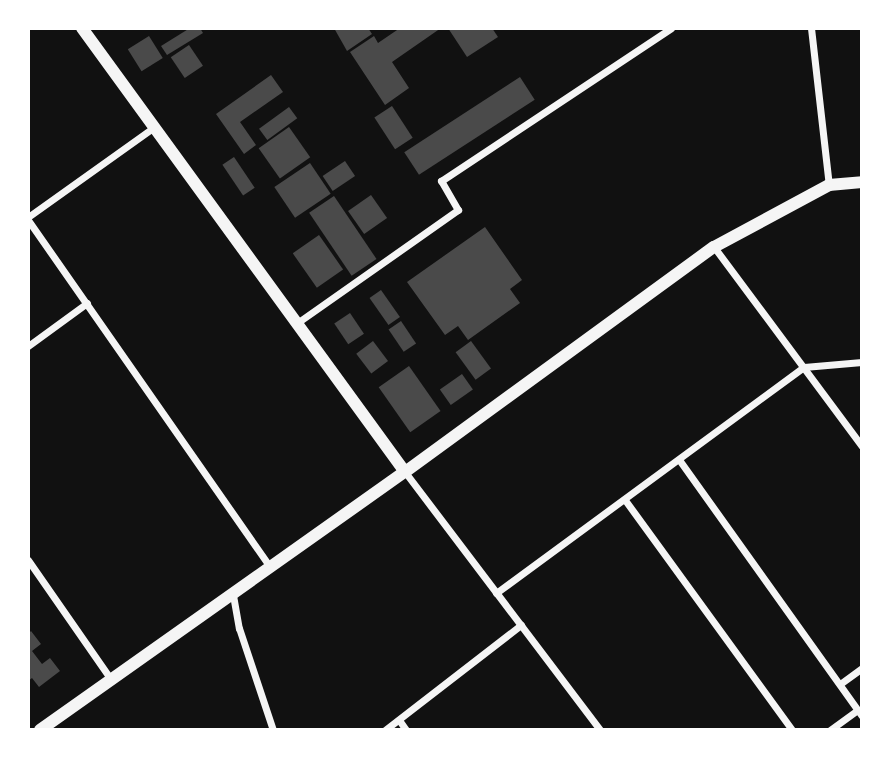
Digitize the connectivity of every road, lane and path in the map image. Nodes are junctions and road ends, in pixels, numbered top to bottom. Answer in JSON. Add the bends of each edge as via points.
{"nodes":[{"id":1,"x":82,"y":28,"type":"edge"},
{"id":2,"x":671,"y":28,"type":"edge"},
{"id":3,"x":811,"y":28,"type":"edge"},
{"id":4,"x":155,"y":127,"type":"junction"},
{"id":5,"x":862,"y":182,"type":"edge"},
{"id":6,"x":829,"y":186,"type":"junction"},
{"id":7,"x":28,"y":219,"type":"edge"},
{"id":8,"x":714,"y":247,"type":"junction"},
{"id":9,"x":87,"y":303,"type":"junction"},
{"id":10,"x":297,"y":323,"type":"junction"},
{"id":11,"x":28,"y":346,"type":"edge"},
{"id":12,"x":862,"y":362,"type":"edge"},
{"id":13,"x":804,"y":367,"type":"junction"},
{"id":14,"x":862,"y":446,"type":"edge"},
{"id":15,"x":680,"y":461,"type":"junction"},
{"id":16,"x":405,"y":472,"type":"junction"},
{"id":17,"x":625,"y":500,"type":"junction"},
{"id":18,"x":28,"y":560,"type":"edge"},
{"id":19,"x":271,"y":568,"type":"junction"},
{"id":20,"x":496,"y":593,"type":"junction"},
{"id":21,"x":233,"y":595,"type":"junction"},
{"id":22,"x":521,"y":625,"type":"junction"},
{"id":23,"x":862,"y":668,"type":"edge"},
{"id":24,"x":113,"y":681,"type":"junction"},
{"id":25,"x":840,"y":684,"type":"junction"},
{"id":26,"x":860,"y":713,"type":"edge"},
{"id":27,"x":399,"y":720,"type":"junction"},
{"id":28,"x":40,"y":730,"type":"edge"},
{"id":29,"x":273,"y":730,"type":"edge"},
{"id":30,"x":385,"y":730,"type":"edge"},
{"id":31,"x":406,"y":730,"type":"edge"},
{"id":32,"x":600,"y":730,"type":"edge"},
{"id":33,"x":792,"y":730,"type":"edge"},
{"id":34,"x":830,"y":730,"type":"edge"}],
"edges":[{"from":1,"to":4,"type":"street"},
{"from":2,"to":10,"type":"street","via":[[441,181],[458,210]]},
{"from":3,"to":6,"type":"street"},
{"from":4,"to":7,"type":"street"},
{"from":4,"to":10,"type":"street"},
{"from":5,"to":6,"type":"street"},
{"from":6,"to":8,"type":"street"},
{"from":7,"to":9,"type":"street"},
{"from":8,"to":13,"type":"street"},
{"from":8,"to":16,"type":"street"},
{"from":9,"to":11,"type":"street"},
{"from":9,"to":19,"type":"street"},
{"from":10,"to":16,"type":"street"},
{"from":12,"to":13,"type":"street"},
{"from":13,"to":14,"type":"street"},
{"from":13,"to":15,"type":"street"},
{"from":15,"to":17,"type":"street"},
{"from":15,"to":25,"type":"street"},
{"from":16,"to":19,"type":"street"},
{"from":16,"to":20,"type":"street"},
{"from":17,"to":20,"type":"street"},
{"from":17,"to":33,"type":"street"},
{"from":18,"to":24,"type":"street"},
{"from":19,"to":21,"type":"street"},
{"from":20,"to":22,"type":"street"},
{"from":21,"to":24,"type":"street"},
{"from":21,"to":29,"type":"street","via":[[239,628]]},
{"from":22,"to":27,"type":"street"},
{"from":22,"to":32,"type":"street"},
{"from":23,"to":25,"type":"street"},
{"from":24,"to":28,"type":"street"},
{"from":25,"to":26,"type":"street"},
{"from":26,"to":34,"type":"street"},
{"from":27,"to":30,"type":"street"},
{"from":27,"to":31,"type":"street"}]}
